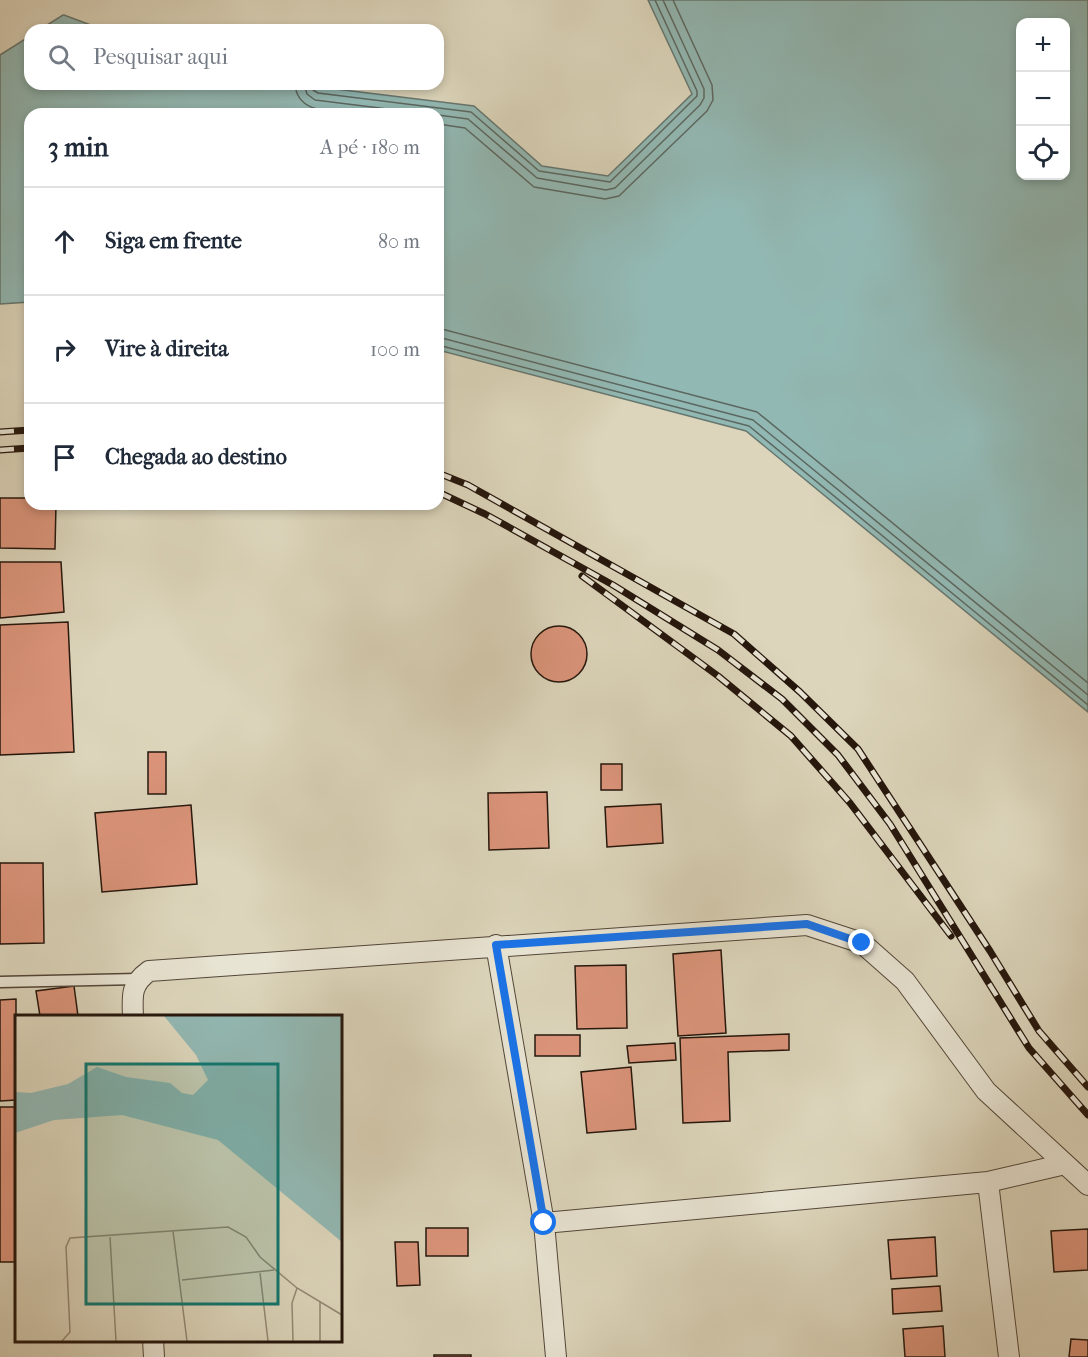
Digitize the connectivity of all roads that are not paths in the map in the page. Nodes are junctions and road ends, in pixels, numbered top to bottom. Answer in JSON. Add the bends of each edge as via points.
{"nodes":[{"id":1,"x":496,"y":945,"type":"junction"},
{"id":2,"x":138,"y":979,"type":"junction"},
{"id":3,"x":0,"y":981,"type":"edge"},
{"id":4,"x":134,"y":1015,"type":"edge"},
{"id":5,"x":1065,"y":1164,"type":"junction"},
{"id":6,"x":988,"y":1182,"type":"junction"},
{"id":7,"x":1088,"y":1185,"type":"edge"},
{"id":8,"x":544,"y":1223,"type":"junction"},
{"id":9,"x":153,"y":1342,"type":"edge"},
{"id":10,"x":154,"y":1357,"type":"edge"},
{"id":11,"x":556,"y":1357,"type":"edge"},
{"id":12,"x":1009,"y":1357,"type":"edge"}],
"edges":[{"from":1,"to":2,"type":"street","via":[[149,971]]},
{"from":1,"to":5,"type":"street","via":[[807,924],[862,943],[905,981],[986,1091]]},
{"from":1,"to":8,"type":"street"},
{"from":2,"to":3,"type":"lane"},
{"from":2,"to":4,"type":"street","via":[[132,995]]},
{"from":5,"to":6,"type":"street"},
{"from":5,"to":7,"type":"street"},
{"from":6,"to":8,"type":"street"},
{"from":6,"to":12,"type":"street"},
{"from":8,"to":11,"type":"street"},
{"from":9,"to":10,"type":"street"}]}
